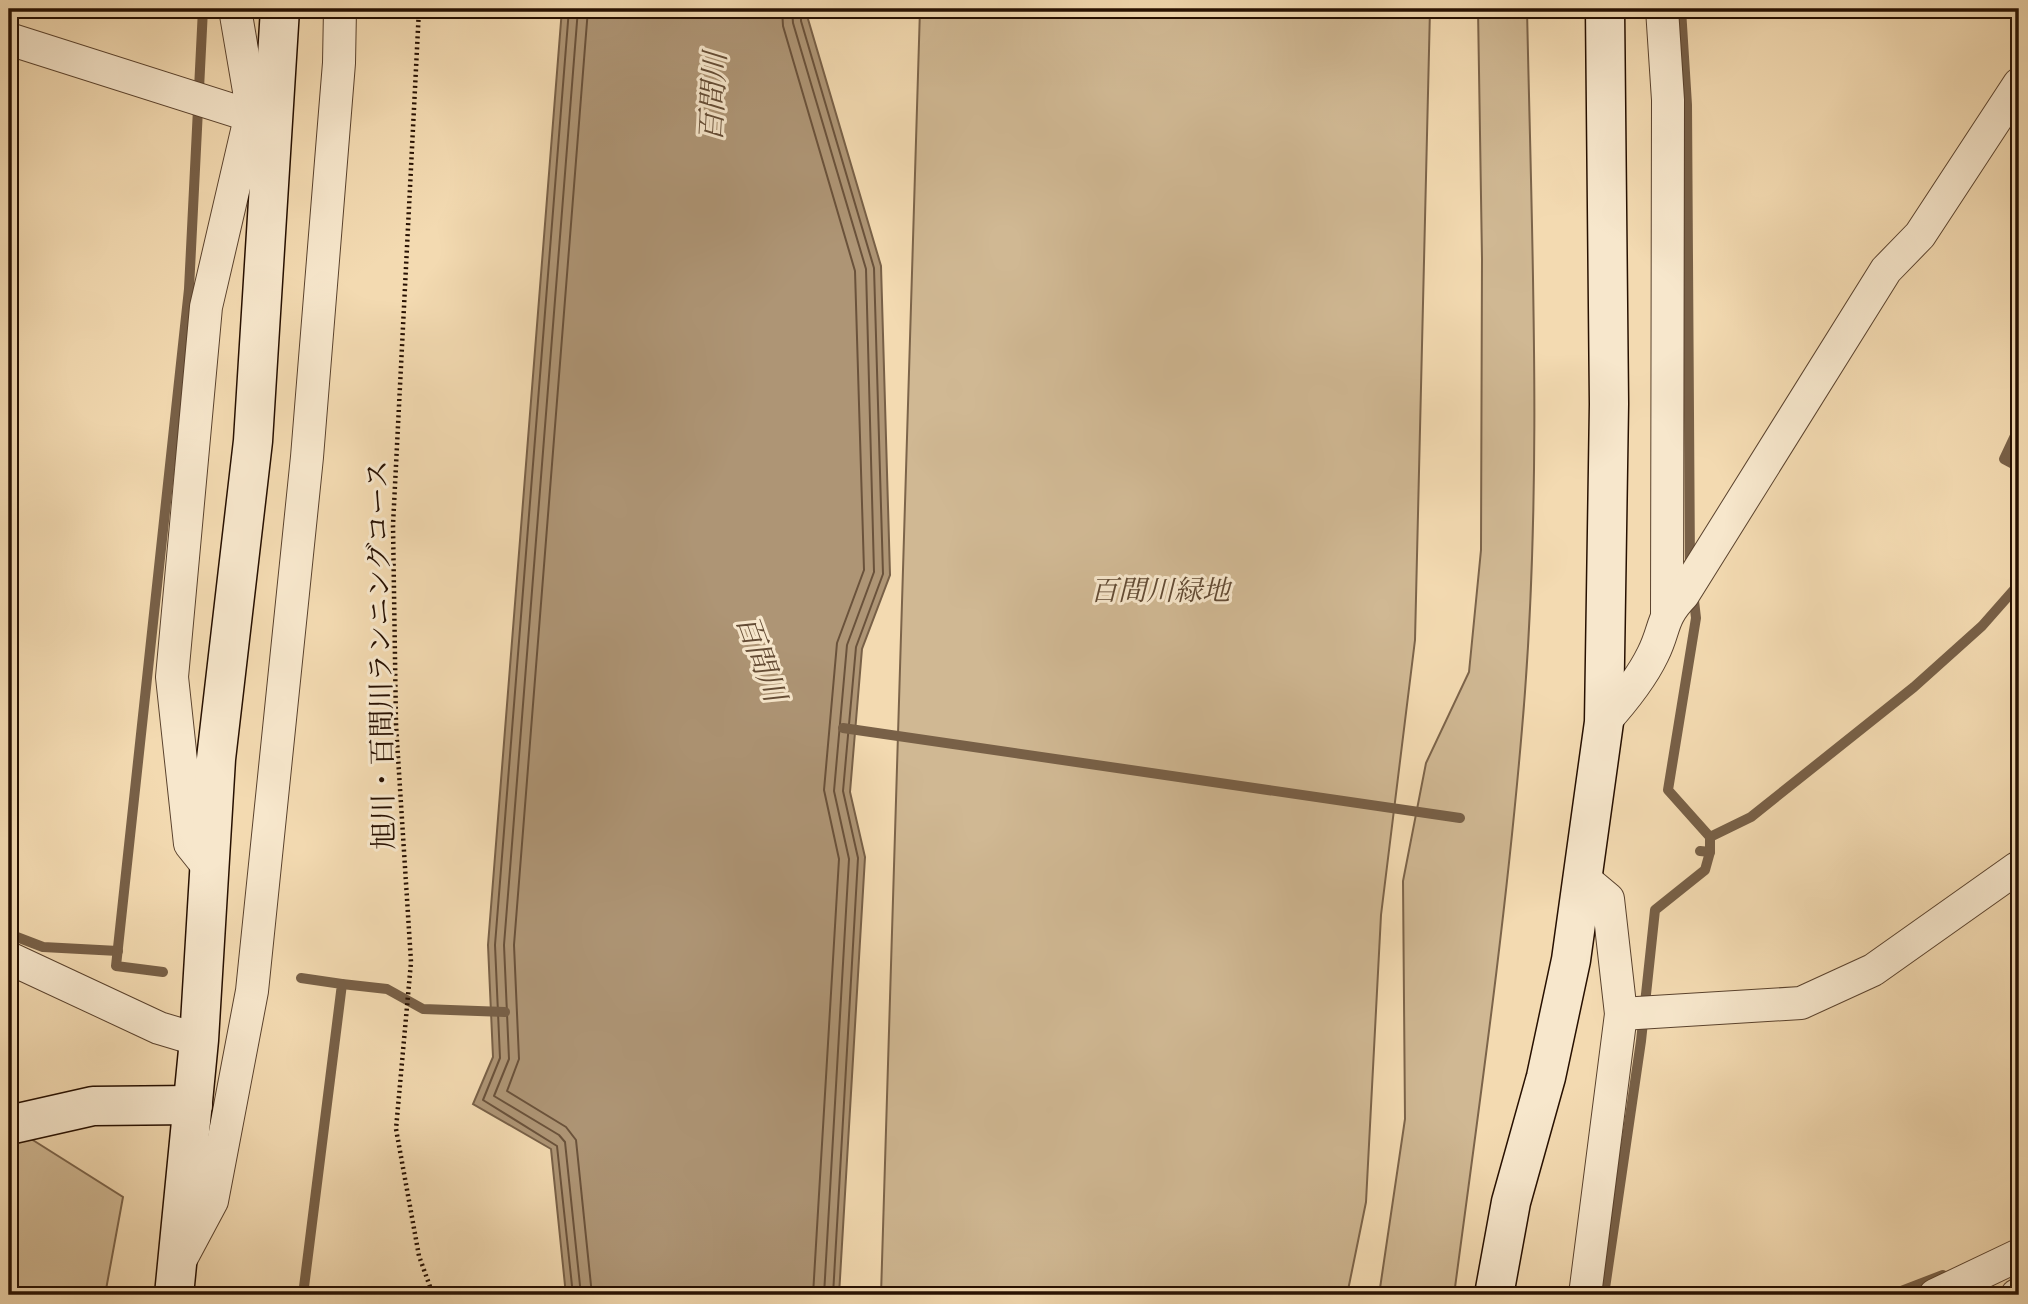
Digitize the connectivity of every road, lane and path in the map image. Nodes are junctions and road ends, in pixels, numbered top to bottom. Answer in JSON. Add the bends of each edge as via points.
{"nodes":[{"id":1,"x":235,"y":9,"type":"edge"},
{"id":2,"x":280,"y":9,"type":"edge"},
{"id":3,"x":340,"y":9,"type":"edge"},
{"id":4,"x":419,"y":9,"type":"edge"},
{"id":5,"x":1605,"y":9,"type":"edge"},
{"id":6,"x":1662,"y":9,"type":"edge"},
{"id":7,"x":9,"y":39,"type":"edge"},
{"id":8,"x":2019,"y":84,"type":"edge"},
{"id":9,"x":262,"y":120,"type":"junction"},
{"id":10,"x":1675,"y":604,"type":"junction"},
{"id":11,"x":1604,"y":722,"type":"junction"},
{"id":12,"x":2017,"y":868,"type":"dead end"},
{"id":13,"x":210,"y":869,"type":"junction"},
{"id":14,"x":1583,"y":878,"type":"junction"},
{"id":15,"x":9,"y":958,"type":"edge"},
{"id":16,"x":1636,"y":1013,"type":"junction"},
{"id":17,"x":199,"y":1040,"type":"junction"},
{"id":18,"x":193,"y":1105,"type":"junction"},
{"id":19,"x":9,"y":1125,"type":"edge"},
{"id":20,"x":2019,"y":1255,"type":"edge"},
{"id":21,"x":174,"y":1282,"type":"edge"},
{"id":22,"x":433,"y":1295,"type":"edge"},
{"id":23,"x":1494,"y":1295,"type":"edge"},
{"id":24,"x":1585,"y":1295,"type":"edge"},
{"id":25,"x":1935,"y":1295,"type":"edge"}],
"edges":[{"from":1,"to":9,"type":"street","via":[[249,91]]},
{"from":2,"to":9,"type":"street"},
{"from":3,"to":21,"type":"street","via":[[307,457],[252,991],[212,1201]]},
{"from":4,"to":22,"type":"path","name":"旭川・百間川ランニングコース","via":[[393,526],[396,725],[411,962],[396,1129],[419,1256]]},
{"from":5,"to":11,"type":"street","via":[[1609,404]]},
{"from":6,"to":10,"type":"street","via":[[1668,100]]},
{"from":7,"to":9,"type":"street"},
{"from":8,"to":10,"type":"street","via":[[1920,235],[1886,270]]},
{"from":9,"to":13,"type":"street","via":[[253,441],[216,759]]},
{"from":9,"to":13,"type":"street","via":[[206,307],[172,677],[190,844]]},
{"from":10,"to":11,"type":"street","via":[[1654,653],[1626,698]]},
{"from":11,"to":14,"type":"street"},
{"from":12,"to":16,"type":"street","via":[[1873,970],[1801,1003]]},
{"from":13,"to":17,"type":"street"},
{"from":14,"to":16,"type":"street","via":[[1608,899]]},
{"from":14,"to":23,"type":"street","via":[[1571,960],[1546,1077],[1511,1202]]},
{"from":15,"to":17,"type":"street","via":[[159,1028]]},
{"from":16,"to":24,"type":"street"},
{"from":17,"to":18,"type":"street"},
{"from":18,"to":19,"type":"street","via":[[93,1106]]},
{"from":18,"to":21,"type":"street"},
{"from":20,"to":25,"type":"street"}]}
